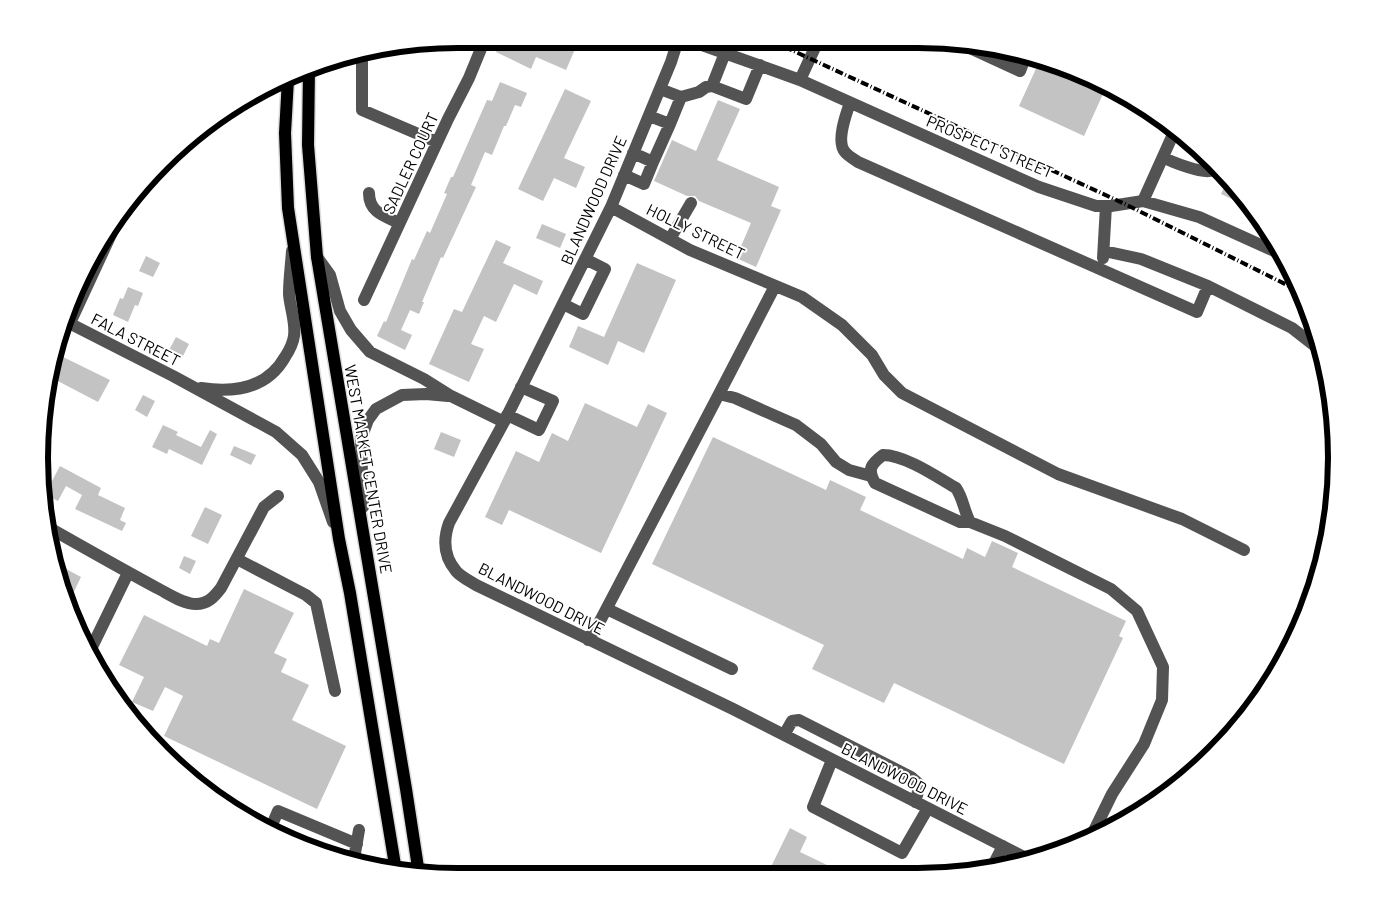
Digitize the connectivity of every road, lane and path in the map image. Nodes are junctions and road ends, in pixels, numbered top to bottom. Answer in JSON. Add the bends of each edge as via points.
{"nodes":[{"id":1,"x":481,"y":48,"type":"edge"},
{"id":2,"x":675,"y":48,"type":"edge"},
{"id":3,"x":711,"y":48,"type":"edge"},
{"id":4,"x":815,"y":48,"type":"edge"},
{"id":5,"x":979,"y":52,"type":"edge"},
{"id":6,"x":725,"y":53,"type":"junction"},
{"id":7,"x":362,"y":59,"type":"edge"},
{"id":8,"x":1024,"y":61,"type":"edge"},
{"id":9,"x":760,"y":66,"type":"junction"},
{"id":10,"x":310,"y":75,"type":"edge"},
{"id":11,"x":800,"y":80,"type":"junction"},
{"id":12,"x":288,"y":85,"type":"edge"},
{"id":13,"x":712,"y":86,"type":"junction"},
{"id":14,"x":660,"y":89,"type":"junction"},
{"id":15,"x":682,"y":97,"type":"junction"},
{"id":16,"x":850,"y":103,"type":"junction"},
{"id":17,"x":649,"y":116,"type":"junction"},
{"id":18,"x":670,"y":124,"type":"junction"},
{"id":19,"x":1172,"y":136,"type":"edge"},
{"id":20,"x":437,"y":142,"type":"junction"},
{"id":21,"x":633,"y":153,"type":"junction"},
{"id":22,"x":1163,"y":157,"type":"junction"},
{"id":23,"x":653,"y":162,"type":"junction"},
{"id":24,"x":1211,"y":171,"type":"edge"},
{"id":25,"x":624,"y":175,"type":"junction"},
{"id":26,"x":369,"y":193,"type":"dead end"},
{"id":27,"x":1143,"y":202,"type":"junction"},
{"id":28,"x":690,"y":203,"type":"dead end"},
{"id":29,"x":1106,"y":206,"type":"junction"},
{"id":30,"x":611,"y":207,"type":"junction"},
{"id":31,"x":399,"y":223,"type":"junction"},
{"id":32,"x":292,"y":236,"type":"junction"},
{"id":33,"x":670,"y":239,"type":"junction"},
{"id":34,"x":1272,"y":250,"type":"edge"},
{"id":35,"x":1104,"y":251,"type":"junction"},
{"id":36,"x":317,"y":257,"type":"junction"},
{"id":37,"x":585,"y":259,"type":"junction"},
{"id":38,"x":93,"y":270,"type":"edge"},
{"id":39,"x":1101,"y":270,"type":"junction"},
{"id":40,"x":88,"y":281,"type":"edge"},
{"id":41,"x":771,"y":284,"type":"junction"},
{"id":42,"x":1208,"y":286,"type":"junction"},
{"id":43,"x":364,"y":300,"type":"dead end"},
{"id":44,"x":563,"y":304,"type":"junction"},
{"id":45,"x":70,"y":323,"type":"edge"},
{"id":46,"x":1313,"y":344,"type":"edge"},
{"id":47,"x":192,"y":387,"type":"junction"},
{"id":48,"x":521,"y":387,"type":"junction"},
{"id":49,"x":719,"y":394,"type":"junction"},
{"id":50,"x":451,"y":396,"type":"junction"},
{"id":51,"x":505,"y":419,"type":"junction"},
{"id":52,"x":871,"y":476,"type":"junction"},
{"id":53,"x":278,"y":496,"type":"dead end"},
{"id":54,"x":970,"y":522,"type":"junction"},
{"id":55,"x":54,"y":530,"type":"edge"},
{"id":56,"x":364,"y":533,"type":"junction"},
{"id":57,"x":339,"y":539,"type":"junction"},
{"id":58,"x":1244,"y":550,"type":"dead end"},
{"id":59,"x":237,"y":559,"type":"junction"},
{"id":60,"x":128,"y":573,"type":"junction"},
{"id":61,"x":607,"y":609,"type":"junction"},
{"id":62,"x":588,"y":640,"type":"junction"},
{"id":63,"x":93,"y":646,"type":"edge"},
{"id":64,"x":732,"y":669,"type":"dead end"},
{"id":65,"x":335,"y":691,"type":"dead end"},
{"id":66,"x":784,"y":735,"type":"junction"},
{"id":67,"x":832,"y":760,"type":"junction"},
{"id":68,"x":915,"y":802,"type":"junction"},
{"id":69,"x":928,"y":808,"type":"junction"},
{"id":70,"x":272,"y":824,"type":"edge"},
{"id":71,"x":1095,"y":828,"type":"edge"},
{"id":72,"x":359,"y":830,"type":"dead end"},
{"id":73,"x":357,"y":844,"type":"junction"},
{"id":74,"x":1003,"y":846,"type":"junction"},
{"id":75,"x":355,"y":856,"type":"edge"},
{"id":76,"x":1022,"y":856,"type":"edge"},
{"id":77,"x":995,"y":861,"type":"edge"},
{"id":78,"x":395,"y":864,"type":"edge"},
{"id":79,"x":418,"y":867,"type":"edge"}],
"edges":[{"from":1,"to":20,"type":"street","name":"SADLER COURT"},
{"from":2,"to":14,"type":"street","name":"BLANDWOOD DRIVE"},
{"from":3,"to":6,"type":"street","name":"PROSPECT STREET"},
{"from":4,"to":11,"type":"street"},
{"from":5,"to":8,"type":"street","via":[[1020,71]]},
{"from":6,"to":9,"type":"street","name":"PROSPECT STREET"},
{"from":6,"to":13,"type":"street"},
{"from":7,"to":20,"type":"street","via":[[362,110]]},
{"from":9,"to":11,"type":"street","name":"PROSPECT STREET"},
{"from":9,"to":13,"type":"street","via":[[746,99]]},
{"from":10,"to":36,"type":"main road","name":"WEST MARKET CENTER DRIVE","via":[[308,144]]},
{"from":11,"to":16,"type":"street","name":"PROSPECT STREET"},
{"from":12,"to":32,"type":"main road","via":[[285,133]]},
{"from":13,"to":15,"type":"street"},
{"from":14,"to":15,"type":"street"},
{"from":14,"to":17,"type":"street","name":"BLANDWOOD DRIVE"},
{"from":15,"to":18,"type":"street"},
{"from":16,"to":29,"type":"street","name":"PROSPECT STREET","via":[[1039,187],[1096,206]]},
{"from":16,"to":39,"type":"street","via":[[842,145],[844,152],[858,162]]},
{"from":17,"to":18,"type":"street"},
{"from":17,"to":21,"type":"street","name":"BLANDWOOD DRIVE"},
{"from":18,"to":23,"type":"street"},
{"from":19,"to":22,"type":"street"},
{"from":20,"to":31,"type":"street","name":"SADLER COURT"},
{"from":21,"to":23,"type":"street"},
{"from":21,"to":25,"type":"street","name":"BLANDWOOD DRIVE"},
{"from":22,"to":24,"type":"street","via":[[1173,163]]},
{"from":22,"to":27,"type":"street"},
{"from":23,"to":25,"type":"street","via":[[644,184]]},
{"from":25,"to":30,"type":"street","name":"BLANDWOOD DRIVE"},
{"from":26,"to":31,"type":"street","via":[[369,201],[376,211]]},
{"from":27,"to":29,"type":"street","name":"PROSPECT STREET"},
{"from":27,"to":34,"type":"street","name":"PROSPECT STREET","via":[[1199,217]]},
{"from":28,"to":33,"type":"street"},
{"from":29,"to":35,"type":"street"},
{"from":30,"to":33,"type":"street","name":"HOLLY STREET"},
{"from":30,"to":37,"type":"street","name":"BLANDWOOD DRIVE"},
{"from":31,"to":43,"type":"street","name":"SADLER COURT"},
{"from":32,"to":47,"type":"street","name":"FALA STREET","via":[[289,295],[294,337],[282,363],[263,382],[252,386],[228,390]]},
{"from":32,"to":57,"type":"main road"},
{"from":33,"to":41,"type":"street","name":"HOLLY STREET"},
{"from":35,"to":39,"type":"street"},
{"from":35,"to":42,"type":"street","via":[[1141,258]]},
{"from":36,"to":50,"type":"street","via":[[330,275],[340,311],[370,352]]},
{"from":36,"to":56,"type":"main road","name":"WEST MARKET CENTER DRIVE"},
{"from":37,"to":44,"type":"street","name":"BLANDWOOD DRIVE"},
{"from":37,"to":44,"type":"street","via":[[605,269],[583,314]]},
{"from":38,"to":40,"type":"street"},
{"from":39,"to":42,"type":"street","via":[[1197,312]]},
{"from":41,"to":49,"type":"street"},
{"from":41,"to":58,"type":"street","name":"HOLLY STREET","via":[[802,297],[842,325],[872,355],[884,376],[902,393],[1058,474],[1182,519]]},
{"from":42,"to":46,"type":"street","via":[[1292,328]]},
{"from":44,"to":48,"type":"street","name":"BLANDWOOD DRIVE"},
{"from":45,"to":47,"type":"street","name":"FALA STREET"},
{"from":47,"to":57,"type":"street","name":"FALA STREET","via":[[276,432],[302,456],[319,482]]},
{"from":48,"to":51,"type":"street","name":"BLANDWOOD DRIVE"},
{"from":48,"to":51,"type":"street","via":[[553,401],[539,430]]},
{"from":49,"to":52,"type":"street","via":[[796,425],[821,444],[836,462],[849,470]]},
{"from":49,"to":61,"type":"street"},
{"from":50,"to":51,"type":"street"},
{"from":50,"to":56,"type":"street","via":[[402,395],[376,409],[368,420],[361,439]]},
{"from":51,"to":62,"type":"street","name":"BLANDWOOD DRIVE","via":[[449,523],[444,536],[445,549],[456,572],[476,585]]},
{"from":52,"to":54,"type":"street","via":[[875,484],[960,522]]},
{"from":52,"to":54,"type":"street","via":[[874,462],[883,455],[907,462],[956,488]]},
{"from":53,"to":59,"type":"street","via":[[264,507]]},
{"from":54,"to":71,"type":"street","via":[[1111,589],[1137,611],[1163,667],[1162,700],[1144,744],[1112,794]]},
{"from":55,"to":60,"type":"street"},
{"from":56,"to":79,"type":"main road","name":"WEST MARKET CENTER DRIVE"},
{"from":57,"to":78,"type":"main road"},
{"from":59,"to":60,"type":"street","via":[[214,598],[206,603],[188,603]]},
{"from":59,"to":65,"type":"street","via":[[316,603]]},
{"from":60,"to":63,"type":"street"},
{"from":61,"to":62,"type":"street"},
{"from":61,"to":64,"type":"street"},
{"from":62,"to":66,"type":"street","name":"BLANDWOOD DRIVE"},
{"from":66,"to":67,"type":"street","name":"BLANDWOOD DRIVE"},
{"from":66,"to":68,"type":"street","via":[[792,721],[799,720],[917,782],[920,789]]},
{"from":67,"to":68,"type":"street","name":"BLANDWOOD DRIVE"},
{"from":67,"to":69,"type":"street","via":[[813,807],[902,853]]},
{"from":68,"to":69,"type":"street","name":"BLANDWOOD DRIVE"},
{"from":69,"to":74,"type":"street","name":"BLANDWOOD DRIVE"},
{"from":70,"to":73,"type":"street","via":[[278,810]]},
{"from":72,"to":73,"type":"street"},
{"from":73,"to":75,"type":"street"},
{"from":74,"to":76,"type":"street","name":"BLANDWOOD DRIVE"},
{"from":74,"to":77,"type":"street"}]}
